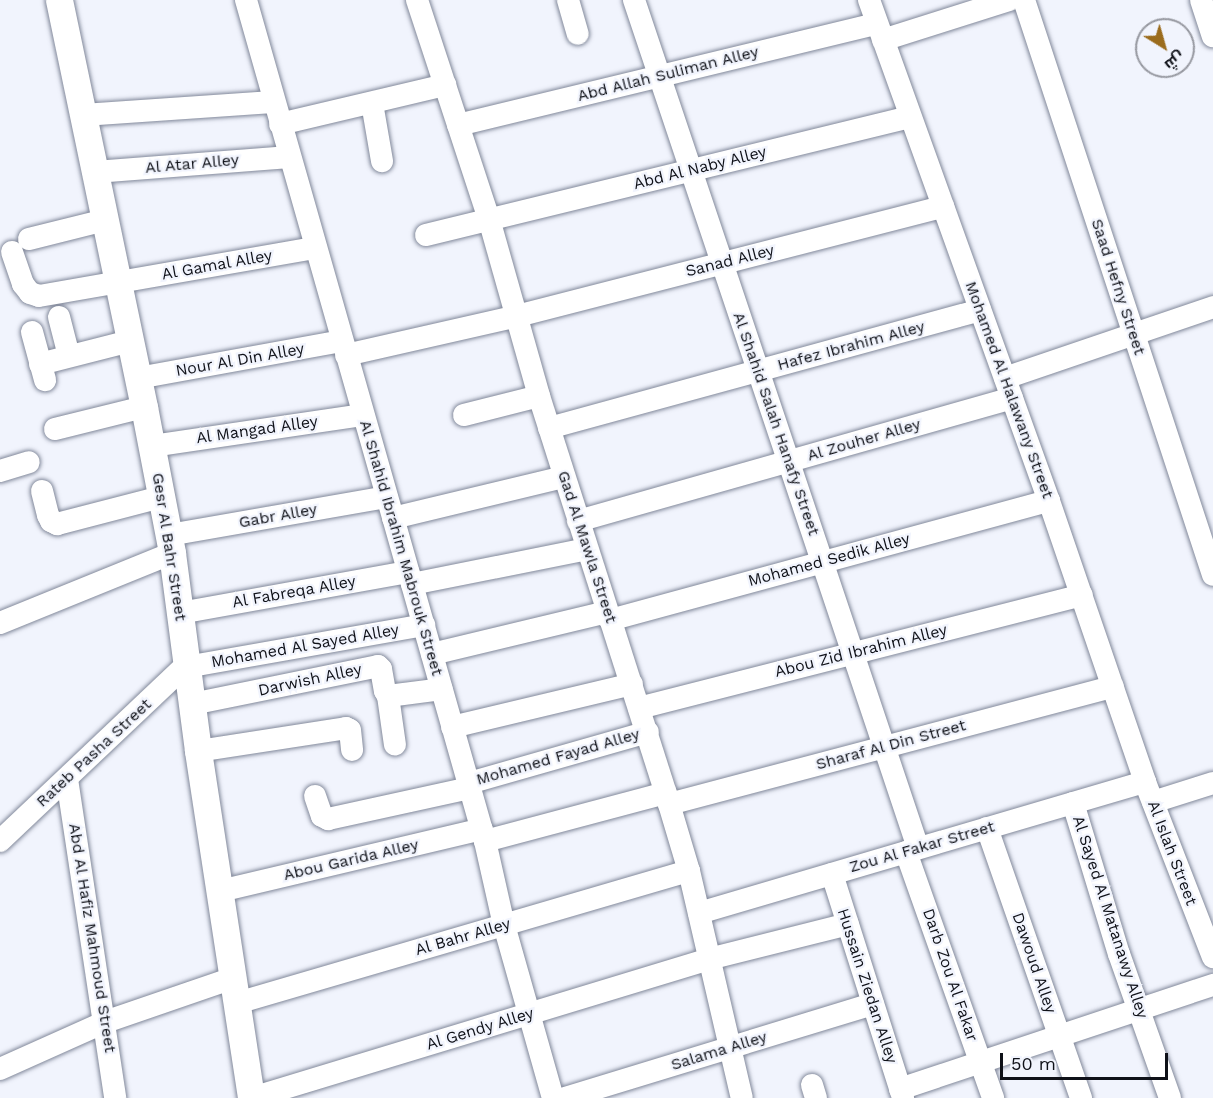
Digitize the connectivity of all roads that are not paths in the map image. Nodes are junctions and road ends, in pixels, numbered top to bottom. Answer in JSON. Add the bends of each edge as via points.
{"nodes":[{"id":1,"x":59,"y":0,"type":"edge"},
{"id":2,"x":246,"y":0,"type":"edge"},
{"id":3,"x":568,"y":0,"type":"edge"},
{"id":4,"x":634,"y":0,"type":"edge"},
{"id":5,"x":869,"y":0,"type":"edge"},
{"id":6,"x":1009,"y":0,"type":"edge"},
{"id":7,"x":1024,"y":0,"type":"edge"},
{"id":8,"x":1201,"y":0,"type":"edge"},
{"id":9,"x":420,"y":1,"type":"edge"},
{"id":10,"x":880,"y":32,"type":"junction"},
{"id":11,"x":578,"y":34,"type":"dead end"},
{"id":12,"x":1213,"y":36,"type":"edge"},
{"id":13,"x":659,"y":77,"type":"junction"},
{"id":14,"x":445,"y":85,"type":"junction"},
{"id":15,"x":273,"y":102,"type":"junction"},
{"id":16,"x":372,"y":103,"type":"junction"},
{"id":17,"x":83,"y":115,"type":"junction"},
{"id":18,"x":910,"y":117,"type":"junction"},
{"id":19,"x":280,"y":124,"type":"junction"},
{"id":20,"x":458,"y":125,"type":"junction"},
{"id":21,"x":289,"y":157,"type":"junction"},
{"id":22,"x":382,"y":161,"type":"dead end"},
{"id":23,"x":692,"y":170,"type":"junction"},
{"id":24,"x":95,"y":172,"type":"junction"},
{"id":25,"x":943,"y":207,"type":"junction"},
{"id":26,"x":489,"y":219,"type":"junction"},
{"id":27,"x":105,"y":220,"type":"junction"},
{"id":28,"x":426,"y":235,"type":"dead end"},
{"id":29,"x":315,"y":248,"type":"junction"},
{"id":30,"x":722,"y":263,"type":"junction"},
{"id":31,"x":118,"y":282,"type":"junction"},
{"id":32,"x":1213,"y":307,"type":"edge"},
{"id":33,"x":981,"y":310,"type":"junction"},
{"id":34,"x":517,"y":316,"type":"junction"},
{"id":35,"x":58,"y":317,"type":"dead end"},
{"id":36,"x":32,"y":332,"type":"dead end"},
{"id":37,"x":1134,"y":334,"type":"junction"},
{"id":38,"x":130,"y":341,"type":"junction"},
{"id":39,"x":344,"y":348,"type":"junction"},
{"id":40,"x":69,"y":356,"type":"junction"},
{"id":41,"x":758,"y":371,"type":"junction"},
{"id":42,"x":138,"y":378,"type":"junction"},
{"id":43,"x":1009,"y":388,"type":"junction"},
{"id":44,"x":539,"y":396,"type":"junction"},
{"id":45,"x":144,"y":406,"type":"junction"},
{"id":46,"x":363,"y":415,"type":"junction"},
{"id":47,"x":464,"y":415,"type":"dead end"},
{"id":48,"x":549,"y":428,"type":"junction"},
{"id":49,"x":55,"y":429,"type":"dead end"},
{"id":50,"x":152,"y":446,"type":"junction"},
{"id":51,"x":29,"y":462,"type":"dead end"},
{"id":52,"x":788,"y":462,"type":"junction"},
{"id":53,"x":0,"y":471,"type":"edge"},
{"id":54,"x":564,"y":477,"type":"junction"},
{"id":55,"x":42,"y":491,"type":"dead end"},
{"id":56,"x":161,"y":497,"type":"junction"},
{"id":57,"x":1049,"y":501,"type":"junction"},
{"id":58,"x":390,"y":507,"type":"junction"},
{"id":59,"x":578,"y":521,"type":"junction"},
{"id":60,"x":170,"y":544,"type":"junction"},
{"id":61,"x":587,"y":549,"type":"junction"},
{"id":62,"x":822,"y":562,"type":"junction"},
{"id":63,"x":1213,"y":575,"type":"edge"},
{"id":64,"x":410,"y":578,"type":"junction"},
{"id":65,"x":1082,"y":595,"type":"junction"},
{"id":66,"x":180,"y":613,"type":"junction"},
{"id":67,"x":608,"y":616,"type":"junction"},
{"id":68,"x":0,"y":623,"type":"edge"},
{"id":69,"x":424,"y":626,"type":"junction"},
{"id":70,"x":852,"y":653,"type":"junction"},
{"id":71,"x":432,"y":654,"type":"junction"},
{"id":72,"x":187,"y":665,"type":"junction"},
{"id":73,"x":632,"y":684,"type":"junction"},
{"id":74,"x":1113,"y":687,"type":"junction"},
{"id":75,"x":442,"y":689,"type":"junction"},
{"id":76,"x":388,"y":696,"type":"junction"},
{"id":77,"x":192,"y":704,"type":"junction"},
{"id":78,"x":639,"y":708,"type":"junction"},
{"id":79,"x":452,"y":727,"type":"junction"},
{"id":80,"x":648,"y":732,"type":"junction"},
{"id":81,"x":395,"y":745,"type":"dead end"},
{"id":82,"x":883,"y":748,"type":"junction"},
{"id":83,"x":352,"y":750,"type":"dead end"},
{"id":84,"x":198,"y":751,"type":"junction"},
{"id":85,"x":67,"y":779,"type":"junction"},
{"id":86,"x":1213,"y":783,"type":"edge"},
{"id":87,"x":469,"y":785,"type":"junction"},
{"id":88,"x":1149,"y":792,"type":"junction"},
{"id":89,"x":315,"y":796,"type":"dead end"},
{"id":90,"x":668,"y":799,"type":"junction"},
{"id":91,"x":1074,"y":803,"type":"junction"},
{"id":92,"x":987,"y":828,"type":"junction"},
{"id":93,"x":3,"y":829,"type":"edge"},
{"id":94,"x":484,"y":835,"type":"junction"},
{"id":95,"x":912,"y":850,"type":"junction"},
{"id":96,"x":688,"y":871,"type":"junction"},
{"id":97,"x":832,"y":874,"type":"junction"},
{"id":98,"x":220,"y":891,"type":"junction"},
{"id":99,"x":699,"y":912,"type":"junction"},
{"id":100,"x":848,"y":924,"type":"junction"},
{"id":101,"x":504,"y":925,"type":"junction"},
{"id":102,"x":1213,"y":957,"type":"edge"},
{"id":103,"x":709,"y":959,"type":"junction"},
{"id":104,"x":1213,"y":985,"type":"edge"},
{"id":105,"x":235,"y":990,"type":"junction"},
{"id":106,"x":873,"y":1004,"type":"junction"},
{"id":107,"x":1140,"y":1009,"type":"junction"},
{"id":108,"x":530,"y":1014,"type":"junction"},
{"id":109,"x":105,"y":1022,"type":"junction"},
{"id":110,"x":1060,"y":1036,"type":"junction"},
{"id":111,"x":729,"y":1048,"type":"junction"},
{"id":112,"x":981,"y":1062,"type":"junction"},
{"id":113,"x":0,"y":1069,"type":"edge"},
{"id":114,"x":902,"y":1093,"type":"edge"},
{"id":115,"x":115,"y":1098,"type":"edge"},
{"id":116,"x":251,"y":1098,"type":"edge"},
{"id":117,"x":553,"y":1098,"type":"edge"},
{"id":118,"x":565,"y":1098,"type":"edge"},
{"id":119,"x":742,"y":1098,"type":"edge"},
{"id":120,"x":993,"y":1098,"type":"edge"},
{"id":121,"x":1081,"y":1098,"type":"edge"},
{"id":122,"x":1170,"y":1098,"type":"edge"}],
"edges":[{"from":1,"to":17,"type":"main road","name":"Gesr Al Bahr Street"},
{"from":2,"to":15,"type":"street","name":"Al Shahid Ibrahim Mabrouk Street"},
{"from":3,"to":11,"type":"street"},
{"from":4,"to":13,"type":"street","name":"Al Shahid Salah Hanafy Street"},
{"from":5,"to":10,"type":"street","name":"Mohamed Al Halawany Street"},
{"from":6,"to":10,"type":"street","name":"Abd Allah Suliman Alley"},
{"from":7,"to":37,"type":"street","name":"Saad Hefny Street"},
{"from":8,"to":12,"type":"street"},
{"from":9,"to":14,"type":"street","name":"Gad Al Mawla Street"},
{"from":10,"to":13,"type":"street","name":"Abd Allah Suliman Alley"},
{"from":10,"to":18,"type":"street","name":"Mohamed Al Halawany Street"},
{"from":13,"to":20,"type":"street","name":"Abd Allah Suliman Alley"},
{"from":13,"to":23,"type":"street","name":"Al Shahid Salah Hanafy Street"},
{"from":14,"to":16,"type":"street"},
{"from":14,"to":20,"type":"street","name":"Gad Al Mawla Street"},
{"from":15,"to":17,"type":"street"},
{"from":15,"to":19,"type":"street","name":"Al Shahid Ibrahim Mabrouk Street"},
{"from":16,"to":19,"type":"street"},
{"from":16,"to":22,"type":"street"},
{"from":17,"to":24,"type":"main road","name":"Gesr Al Bahr Street"},
{"from":18,"to":23,"type":"street","name":"Abd Al Naby Alley"},
{"from":18,"to":25,"type":"street","name":"Mohamed Al Halawany Street"},
{"from":19,"to":21,"type":"street","name":"Al Shahid Ibrahim Mabrouk Street"},
{"from":20,"to":26,"type":"street","name":"Gad Al Mawla Street"},
{"from":21,"to":24,"type":"street","name":"Al Atar Alley"},
{"from":21,"to":29,"type":"street","name":"Al Shahid Ibrahim Mabrouk Street"},
{"from":23,"to":26,"type":"street","name":"Abd Al Naby Alley"},
{"from":23,"to":30,"type":"street","name":"Al Shahid Salah Hanafy Street"},
{"from":24,"to":27,"type":"main road","name":"Gesr Al Bahr Street"},
{"from":25,"to":30,"type":"street","name":"Sanad Alley"},
{"from":25,"to":33,"type":"street","name":"Mohamed Al Halawany Street"},
{"from":26,"to":28,"type":"street","name":"Abd Al Naby Alley"},
{"from":26,"to":34,"type":"street","name":"Gad Al Mawla Street"},
{"from":27,"to":31,"type":"main road","name":"Gesr Al Bahr Street"},
{"from":27,"to":31,"type":"street","name":"Al Gamal Alley","via":[[20,246],[22,284],[34,295]]},
{"from":29,"to":31,"type":"street","name":"Al Gamal Alley"},
{"from":29,"to":39,"type":"street","name":"Al Shahid Ibrahim Mabrouk Street"},
{"from":30,"to":34,"type":"street","name":"Sanad Alley"},
{"from":30,"to":41,"type":"street","name":"Al Shahid Salah Hanafy Street"},
{"from":31,"to":38,"type":"main road","name":"Gesr Al Bahr Street"},
{"from":32,"to":37,"type":"street","name":"Al Zouher Alley"},
{"from":33,"to":41,"type":"street","name":"Hafez Ibrahim Alley"},
{"from":33,"to":43,"type":"street","name":"Mohamed Al Halawany Street"},
{"from":34,"to":39,"type":"street","name":"Sanad Alley"},
{"from":34,"to":44,"type":"street","name":"Gad Al Mawla Street"},
{"from":35,"to":40,"type":"street"},
{"from":36,"to":40,"type":"street","via":[[42,372]]},
{"from":37,"to":43,"type":"street","name":"Al Zouher Alley"},
{"from":37,"to":63,"type":"street","name":"Saad Hefny Street"},
{"from":38,"to":40,"type":"street"},
{"from":38,"to":42,"type":"main road","name":"Gesr Al Bahr Street"},
{"from":39,"to":42,"type":"street","name":"Nour Al Din Alley"},
{"from":39,"to":46,"type":"street","name":"Al Shahid Ibrahim Mabrouk Street"},
{"from":41,"to":48,"type":"street","name":"Hafez Ibrahim Alley"},
{"from":41,"to":52,"type":"street","name":"Al Shahid Salah Hanafy Street"},
{"from":42,"to":45,"type":"main road","name":"Gesr Al Bahr Street"},
{"from":43,"to":52,"type":"street","name":"Al Zouher Alley"},
{"from":43,"to":57,"type":"street","name":"Mohamed Al Halawany Street"},
{"from":44,"to":47,"type":"street"},
{"from":44,"to":48,"type":"street","name":"Gad Al Mawla Street"},
{"from":45,"to":49,"type":"street"},
{"from":45,"to":50,"type":"main road","name":"Gesr Al Bahr Street"},
{"from":46,"to":50,"type":"street","name":"Al Mangad Alley"},
{"from":46,"to":58,"type":"street","name":"Al Shahid Ibrahim Mabrouk Street"},
{"from":48,"to":54,"type":"street","name":"Gad Al Mawla Street"},
{"from":50,"to":56,"type":"main road","name":"Gesr Al Bahr Street"},
{"from":51,"to":53,"type":"street"},
{"from":52,"to":59,"type":"street","name":"Al Zouher Alley"},
{"from":52,"to":62,"type":"street","name":"Al Shahid Salah Hanafy Street"},
{"from":54,"to":58,"type":"street","name":"Gabr Alley"},
{"from":54,"to":59,"type":"street","name":"Gad Al Mawla Street"},
{"from":55,"to":56,"type":"street","via":[[48,515],[57,524]]},
{"from":56,"to":60,"type":"main road","name":"Gesr Al Bahr Street"},
{"from":57,"to":62,"type":"street","name":"Mohamed Sedik Alley"},
{"from":57,"to":65,"type":"street","name":"Mohamed Al Halawany Street"},
{"from":58,"to":60,"type":"street","name":"Gabr Alley"},
{"from":58,"to":64,"type":"street","name":"Al Shahid Ibrahim Mabrouk Street"},
{"from":59,"to":61,"type":"street","name":"Gad Al Mawla Street"},
{"from":60,"to":66,"type":"main road","name":"Gesr Al Bahr Street"},
{"from":60,"to":68,"type":"street","name":"Gabr Alley"},
{"from":61,"to":64,"type":"street","name":"Al Fabreqa Alley"},
{"from":61,"to":67,"type":"street","name":"Gad Al Mawla Street"},
{"from":62,"to":67,"type":"street","name":"Mohamed Sedik Alley"},
{"from":62,"to":70,"type":"street","name":"Al Shahid Salah Hanafy Street"},
{"from":64,"to":66,"type":"street","name":"Al Fabreqa Alley"},
{"from":64,"to":69,"type":"street","name":"Al Shahid Ibrahim Mabrouk Street"},
{"from":65,"to":70,"type":"street","name":"Abou Zid Ibrahim Alley"},
{"from":65,"to":74,"type":"street","name":"Mohamed Al Halawany Street"},
{"from":66,"to":72,"type":"main road","name":"Gesr Al Bahr Street"},
{"from":67,"to":71,"type":"street","name":"Mohamed Sedik Alley"},
{"from":67,"to":73,"type":"street","name":"Gad Al Mawla Street"},
{"from":69,"to":71,"type":"street","name":"Al Shahid Ibrahim Mabrouk Street"},
{"from":69,"to":72,"type":"street","name":"Mohamed Al Sayed Alley"},
{"from":70,"to":78,"type":"street","name":"Abou Zid Ibrahim Alley"},
{"from":70,"to":82,"type":"street","name":"Al Shahid Salah Hanafy Street"},
{"from":71,"to":75,"type":"street","name":"Al Shahid Ibrahim Mabrouk Street"},
{"from":72,"to":77,"type":"main road","name":"Gesr Al Bahr Street"},
{"from":72,"to":85,"type":"street","name":"Rateb Pasha Street"},
{"from":73,"to":78,"type":"street","name":"Gad Al Mawla Street"},
{"from":73,"to":79,"type":"street"},
{"from":74,"to":82,"type":"street","name":"Sharaf Al Din Street"},
{"from":74,"to":88,"type":"street","name":"Mohamed Al Halawany Street"},
{"from":75,"to":76,"type":"street"},
{"from":75,"to":79,"type":"street","name":"Al Shahid Ibrahim Mabrouk Street"},
{"from":76,"to":77,"type":"street","name":"Darwish Alley","via":[[378,666]]},
{"from":76,"to":81,"type":"street"},
{"from":77,"to":84,"type":"main road","name":"Gesr Al Bahr Street"},
{"from":78,"to":80,"type":"street","name":"Gad Al Mawla Street"},
{"from":79,"to":87,"type":"street","name":"Al Shahid Ibrahim Mabrouk Street"},
{"from":80,"to":87,"type":"street","name":"Mohamed Fayad Alley"},
{"from":80,"to":90,"type":"street","name":"Gad Al Mawla Street"},
{"from":82,"to":90,"type":"street","name":"Sharaf Al Din Street"},
{"from":82,"to":95,"type":"street","name":"Al Shahid Salah Hanafy Street"},
{"from":83,"to":84,"type":"street","via":[[351,732],[346,728]]},
{"from":84,"to":98,"type":"main road","name":"Gesr Al Bahr Street"},
{"from":85,"to":93,"type":"street","name":"Rateb Pasha Street"},
{"from":85,"to":109,"type":"street","name":"Abd Al Hafiz Mahmoud Street"},
{"from":86,"to":88,"type":"street","name":"Zou Al Fakar Street"},
{"from":87,"to":89,"type":"street","name":"Mohamed Fayad Alley","via":[[328,819],[321,816]]},
{"from":87,"to":94,"type":"street","name":"Al Shahid Ibrahim Mabrouk Street"},
{"from":88,"to":91,"type":"street","name":"Zou Al Fakar Street"},
{"from":88,"to":102,"type":"street","name":"Al Islah Street"},
{"from":90,"to":94,"type":"street","name":"Sharaf Al Din Street"},
{"from":90,"to":96,"type":"street","name":"Gad Al Mawla Street"},
{"from":91,"to":92,"type":"street","name":"Zou Al Fakar Street"},
{"from":91,"to":107,"type":"street","name":"Al Sayed Al Matanawy Alley","via":[[1119,954]]},
{"from":92,"to":95,"type":"street","name":"Zou Al Fakar Street"},
{"from":92,"to":110,"type":"street","name":"Dawoud Alley"},
{"from":94,"to":98,"type":"street","name":"Abou Garida Alley"},
{"from":94,"to":101,"type":"street","name":"Al Shahid Ibrahim Mabrouk Street"},
{"from":95,"to":97,"type":"street","name":"Zou Al Fakar Street"},
{"from":95,"to":112,"type":"street","name":"Darb Zou Al Fakar"},
{"from":96,"to":99,"type":"street","name":"Gad Al Mawla Street"},
{"from":96,"to":101,"type":"street","name":"Al Bahr Alley"},
{"from":97,"to":99,"type":"street","name":"Zou Al Fakar Street"},
{"from":97,"to":100,"type":"street","name":"Hussain Ziedan Alley"},
{"from":98,"to":105,"type":"main road","name":"Gesr Al Bahr Street"},
{"from":99,"to":103,"type":"street","name":"Gad Al Mawla Street"},
{"from":100,"to":103,"type":"street","name":"Al Gendy Alley"},
{"from":100,"to":106,"type":"street","name":"Hussain Ziedan Alley"},
{"from":101,"to":105,"type":"street","name":"Al Bahr Alley"},
{"from":101,"to":108,"type":"street","name":"Al Shahid Ibrahim Mabrouk Street"},
{"from":103,"to":108,"type":"street","name":"Al Gendy Alley"},
{"from":103,"to":111,"type":"street","name":"Gad Al Mawla Street"},
{"from":104,"to":107,"type":"street"},
{"from":105,"to":109,"type":"street","name":"Al Bahr Alley"},
{"from":105,"to":116,"type":"main road","name":"Gesr Al Bahr Street"},
{"from":106,"to":111,"type":"street","name":"Salama Alley"},
{"from":106,"to":114,"type":"street","name":"Hussain Ziedan Alley"},
{"from":107,"to":110,"type":"street"},
{"from":107,"to":122,"type":"street","name":"Al Sayed Al Matanawy Alley"},
{"from":108,"to":116,"type":"street","name":"Al Gendy Alley"},
{"from":108,"to":117,"type":"street","name":"Al Shahid Ibrahim Mabrouk Street"},
{"from":109,"to":113,"type":"street","name":"Al Bahr Alley"},
{"from":109,"to":115,"type":"street","name":"Abd Al Hafiz Mahmoud Street"},
{"from":110,"to":112,"type":"street"},
{"from":110,"to":121,"type":"street","name":"Dawoud Alley"},
{"from":111,"to":118,"type":"street","name":"Salama Alley"},
{"from":111,"to":119,"type":"street","name":"Gad Al Mawla Street"},
{"from":112,"to":114,"type":"street"},
{"from":112,"to":120,"type":"street","name":"Darb Zou Al Fakar"}]}
